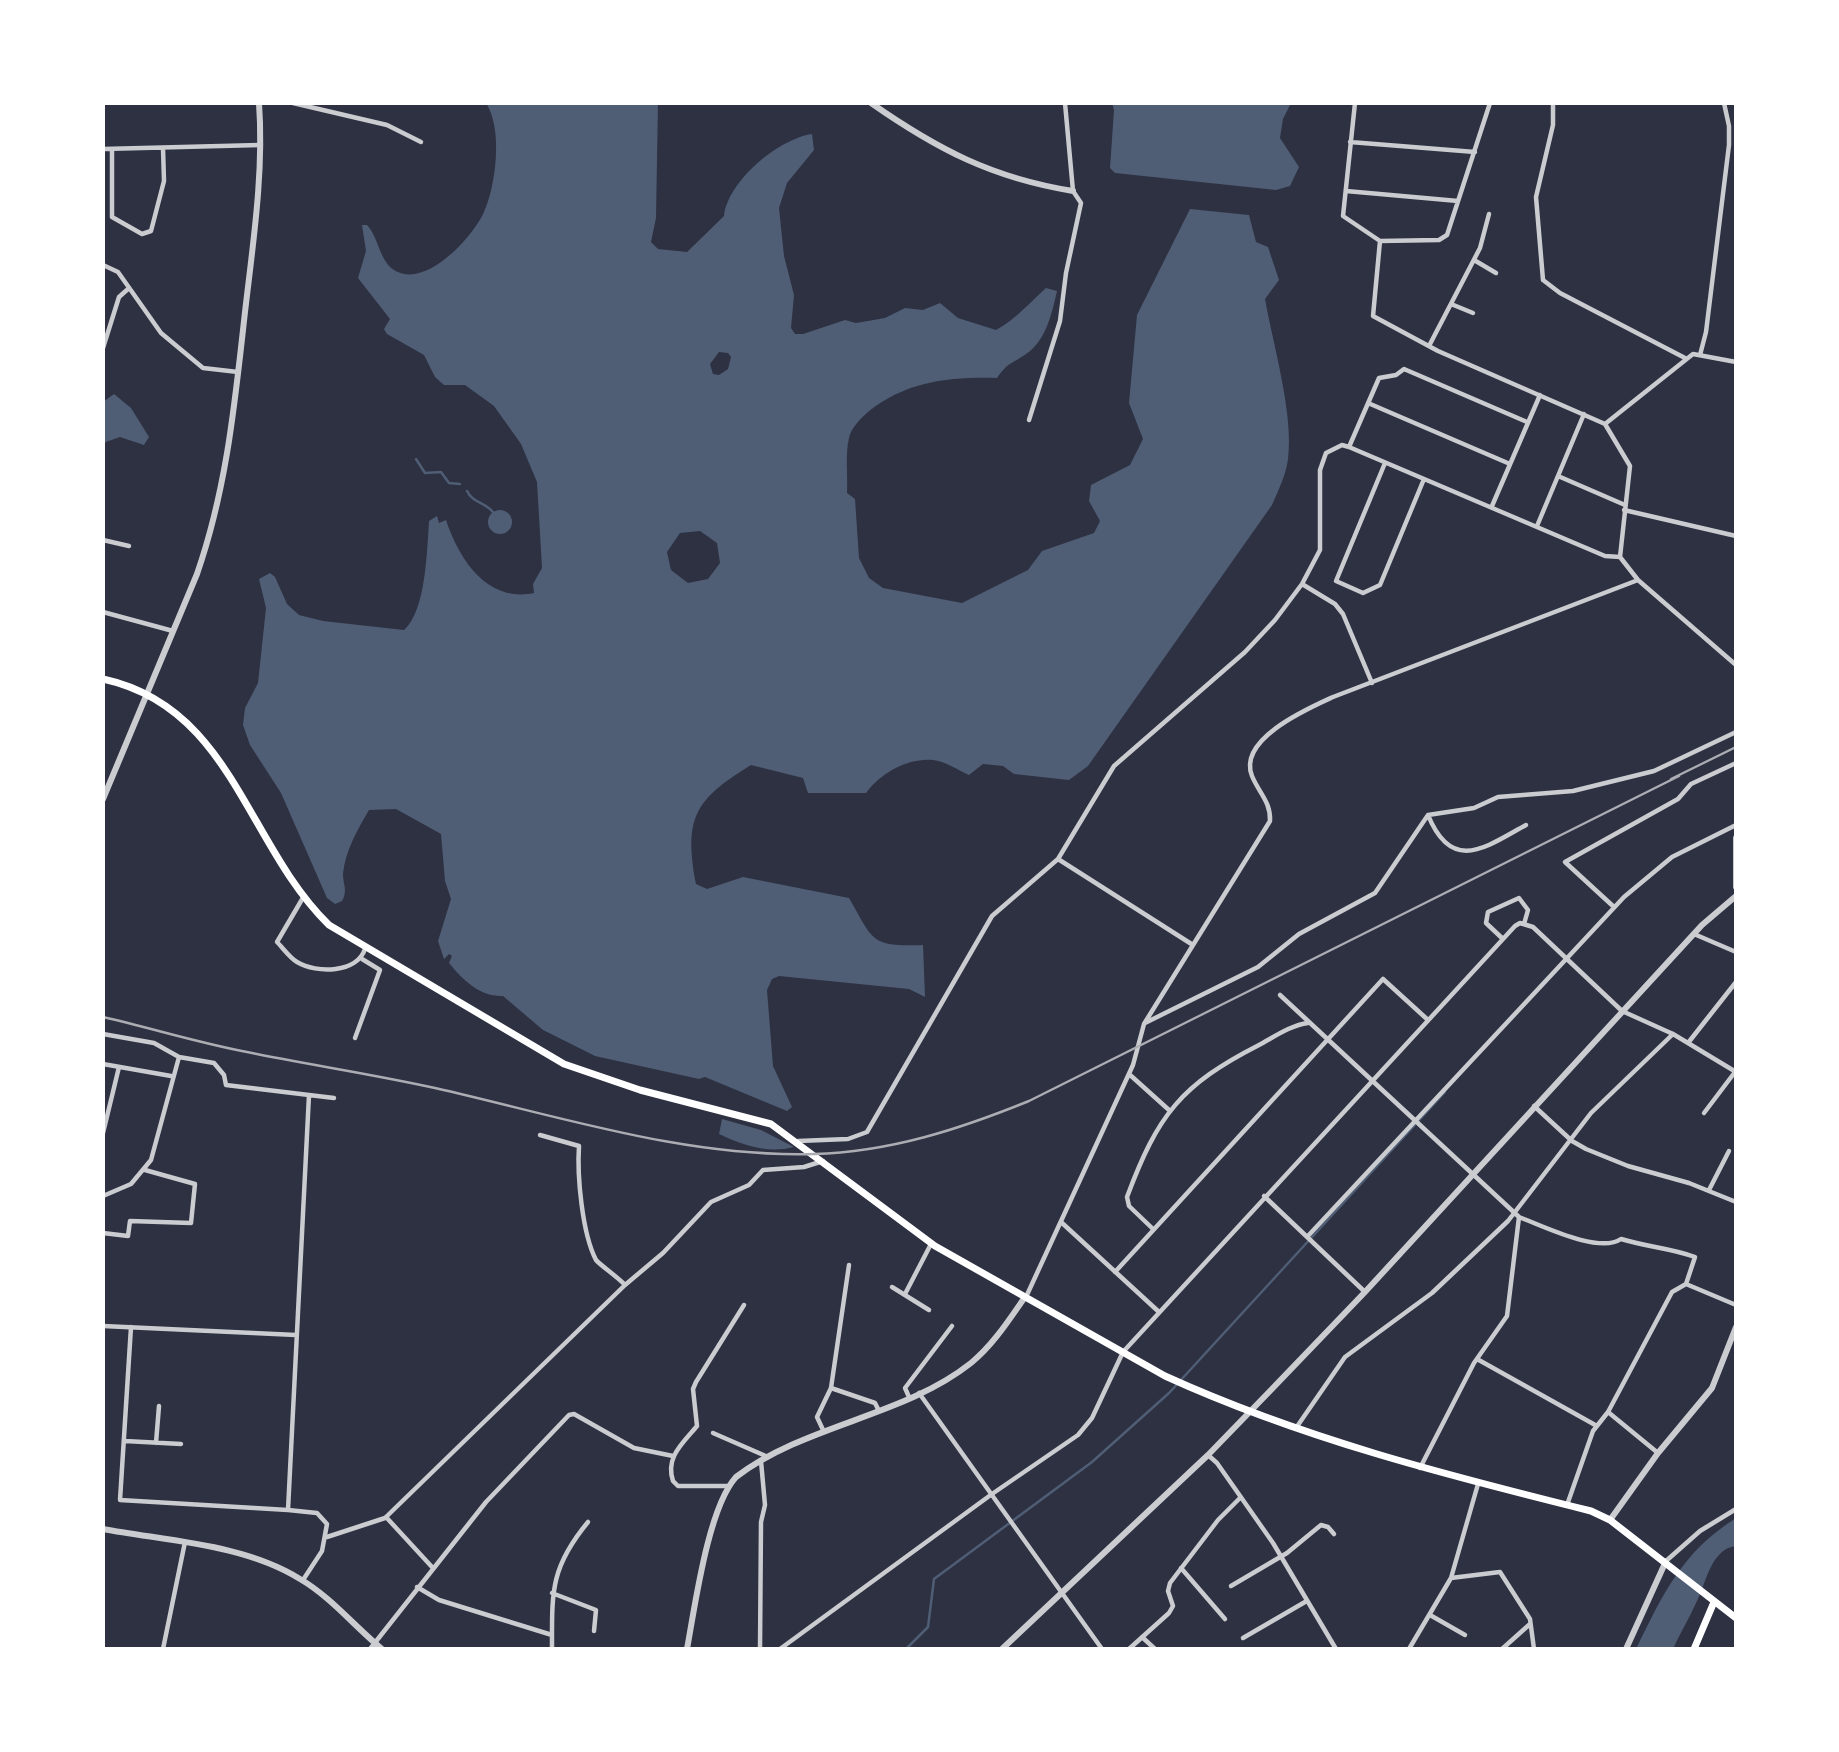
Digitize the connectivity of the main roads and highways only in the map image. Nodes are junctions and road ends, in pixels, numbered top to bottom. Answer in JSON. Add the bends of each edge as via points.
{"nodes":[{"id":1,"x":103,"y":679,"type":"edge"},
{"id":2,"x":1714,"y":1602,"type":"junction"},
{"id":3,"x":1736,"y":1618,"type":"edge"},
{"id":4,"x":1694,"y":1649,"type":"edge"}],
"edges":[{"from":1,"to":2,"type":"main road","via":[[148,692],[176,710],[215,752],[261,832],[330,925],[564,1064],[617,1084],[771,1124],[932,1244],[1165,1376],[1296,1428],[1420,1468],[1610,1520]]},
{"from":2,"to":3,"type":"main road"},
{"from":2,"to":4,"type":"main road"}]}
